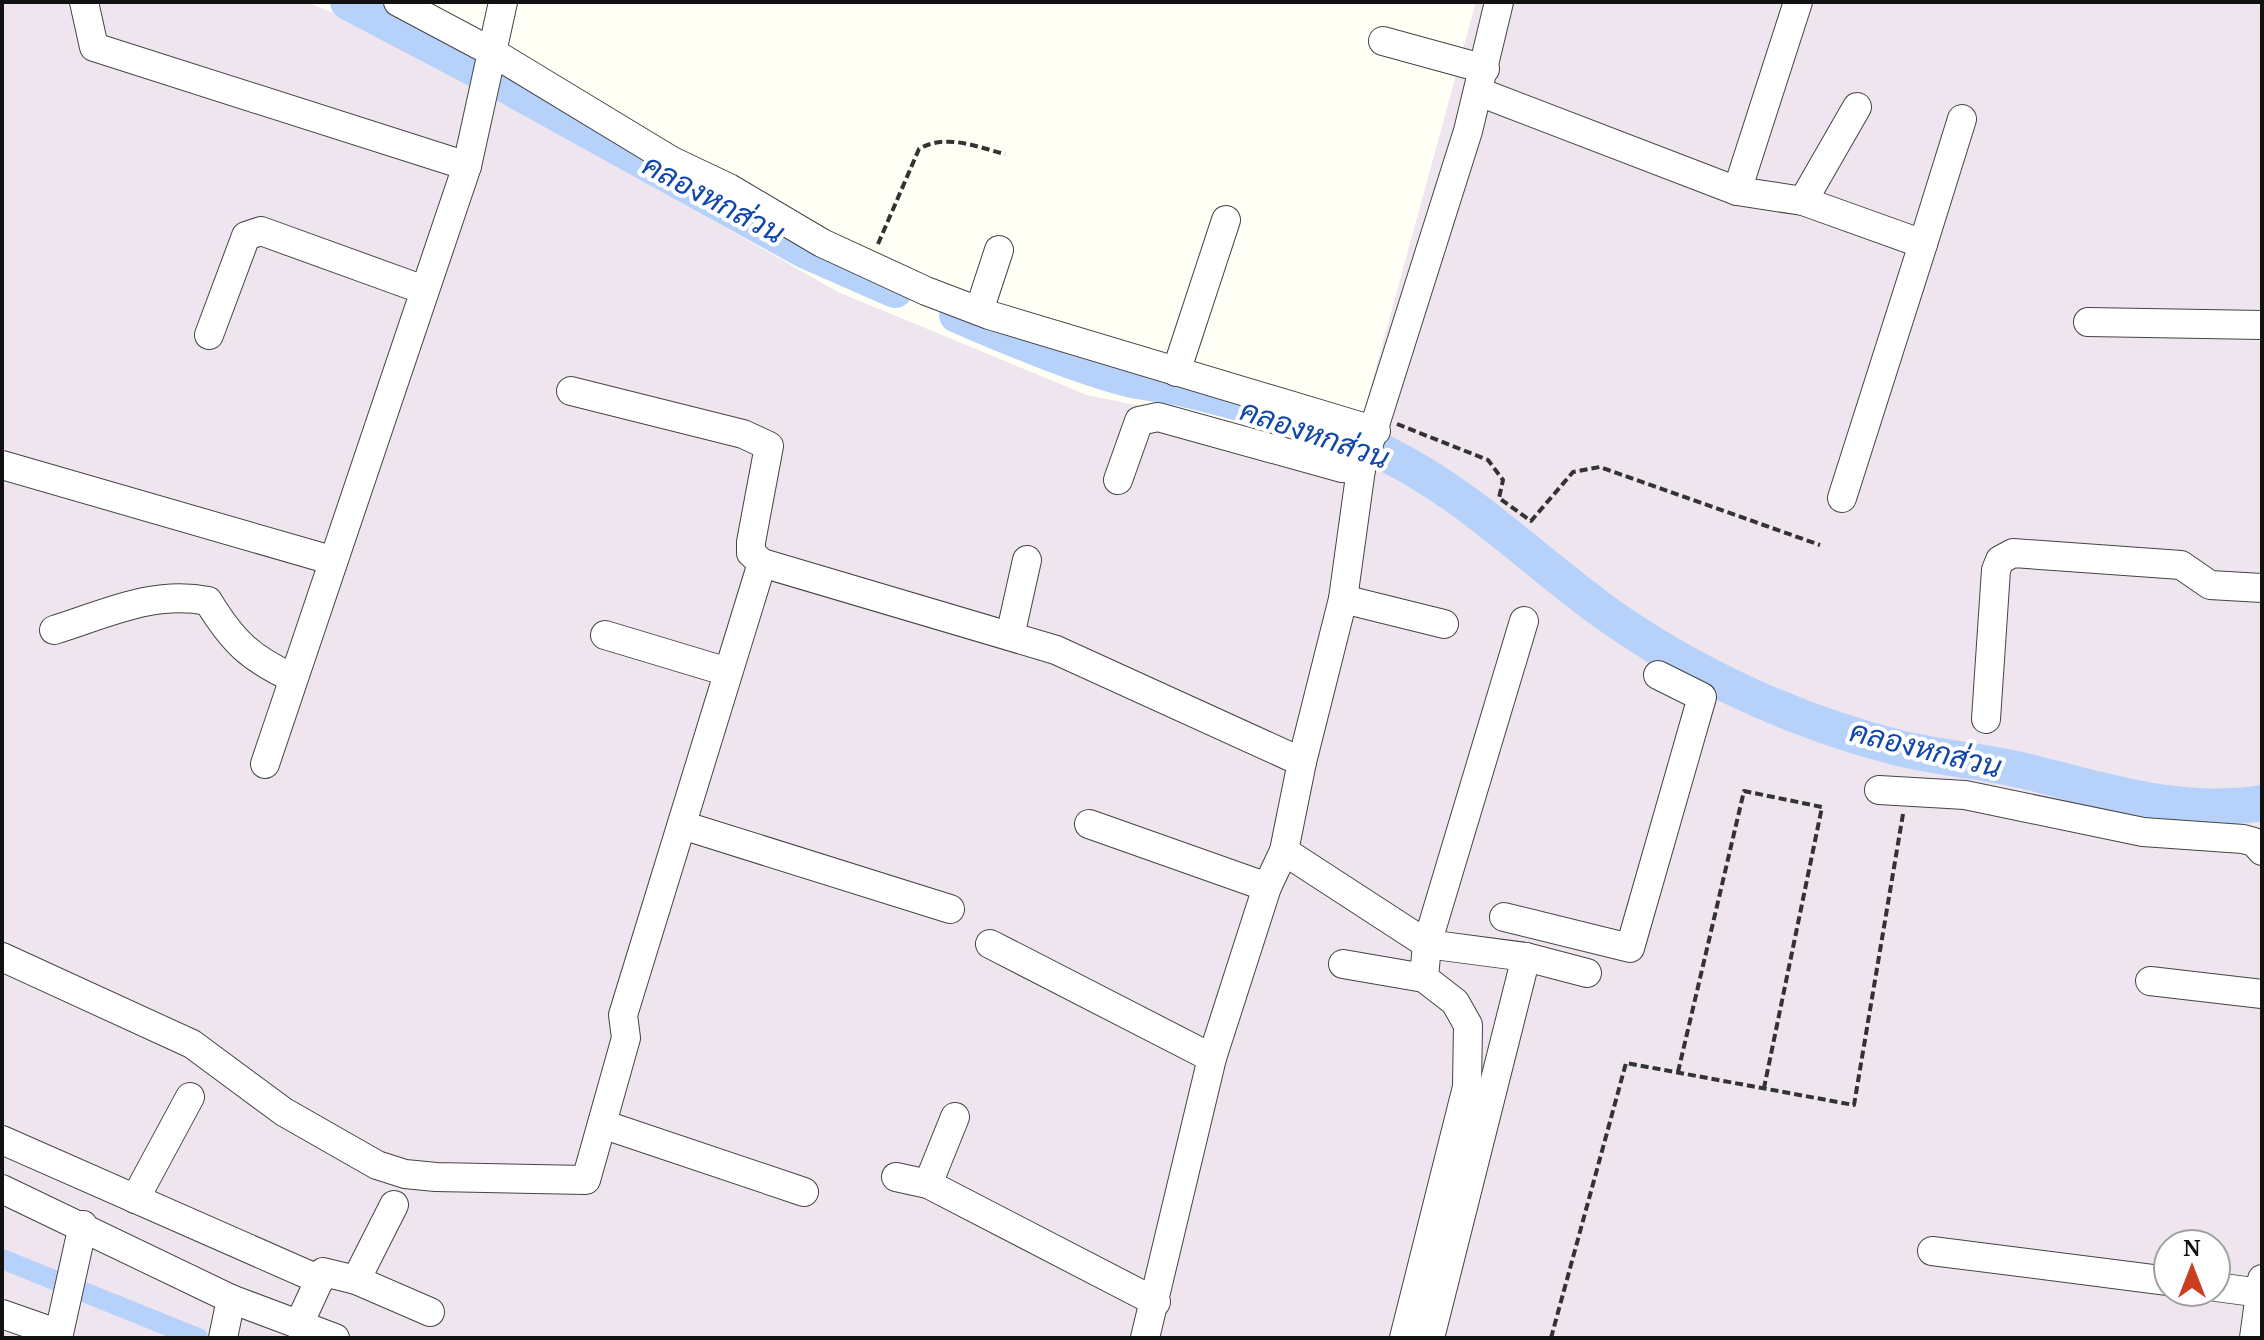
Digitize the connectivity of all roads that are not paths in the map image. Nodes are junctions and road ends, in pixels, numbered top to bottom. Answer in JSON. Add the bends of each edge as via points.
{"nodes":[{"id":1,"x":84,"y":2,"type":"edge"},
{"id":2,"x":398,"y":2,"type":"edge"},
{"id":3,"x":503,"y":2,"type":"edge"},
{"id":4,"x":1499,"y":2,"type":"edge"},
{"id":5,"x":1798,"y":2,"type":"edge"},
{"id":6,"x":1383,"y":41,"type":"dead end"},
{"id":7,"x":492,"y":52,"type":"junction"},
{"id":8,"x":1482,"y":80,"type":"junction"},
{"id":9,"x":1857,"y":107,"type":"dead end"},
{"id":10,"x":1962,"y":119,"type":"dead end"},
{"id":11,"x":467,"y":166,"type":"junction"},
{"id":12,"x":1737,"y":191,"type":"junction"},
{"id":13,"x":1803,"y":201,"type":"junction"},
{"id":14,"x":1226,"y":220,"type":"dead end"},
{"id":15,"x":1923,"y":244,"type":"junction"},
{"id":16,"x":999,"y":250,"type":"dead end"},
{"id":17,"x":424,"y":290,"type":"junction"},
{"id":18,"x":979,"y":311,"type":"junction"},
{"id":19,"x":2088,"y":322,"type":"dead end"},
{"id":20,"x":2262,"y":325,"type":"edge"},
{"id":21,"x":209,"y":335,"type":"dead end"},
{"id":22,"x":1176,"y":372,"type":"junction"},
{"id":23,"x":571,"y":391,"type":"dead end"},
{"id":24,"x":1376,"y":429,"type":"junction"},
{"id":25,"x":2,"y":465,"type":"edge"},
{"id":26,"x":1361,"y":469,"type":"junction"},
{"id":27,"x":1118,"y":480,"type":"dead end"},
{"id":28,"x":1842,"y":498,"type":"dead end"},
{"id":29,"x":331,"y":560,"type":"junction"},
{"id":30,"x":1027,"y":560,"type":"dead end"},
{"id":31,"x":762,"y":563,"type":"junction"},
{"id":32,"x":2262,"y":588,"type":"edge"},
{"id":33,"x":1343,"y":599,"type":"junction"},
{"id":34,"x":1524,"y":621,"type":"dead end"},
{"id":35,"x":1444,"y":624,"type":"dead end"},
{"id":36,"x":54,"y":630,"type":"dead end"},
{"id":37,"x":605,"y":635,"type":"dead end"},
{"id":38,"x":1010,"y":636,"type":"junction"},
{"id":39,"x":728,"y":672,"type":"junction"},
{"id":40,"x":1658,"y":675,"type":"dead end"},
{"id":41,"x":293,"y":678,"type":"junction"},
{"id":42,"x":1986,"y":719,"type":"dead end"},
{"id":43,"x":1302,"y":762,"type":"junction"},
{"id":44,"x":265,"y":764,"type":"dead end"},
{"id":45,"x":1893,"y":791,"type":"road end"},
{"id":46,"x":1089,"y":824,"type":"dead end"},
{"id":47,"x":682,"y":825,"type":"junction"},
{"id":48,"x":1284,"y":851,"type":"junction"},
{"id":49,"x":2262,"y":851,"type":"edge"},
{"id":50,"x":1267,"y":887,"type":"junction"},
{"id":51,"x":950,"y":909,"type":"dead end"},
{"id":52,"x":1504,"y":917,"type":"dead end"},
{"id":53,"x":1581,"y":935,"type":"junction"},
{"id":54,"x":990,"y":944,"type":"dead end"},
{"id":55,"x":1427,"y":944,"type":"junction"},
{"id":56,"x":2,"y":957,"type":"edge"},
{"id":57,"x":1526,"y":957,"type":"junction"},
{"id":58,"x":1343,"y":964,"type":"dead end"},
{"id":59,"x":1424,"y":978,"type":"junction"},
{"id":60,"x":2150,"y":981,"type":"dead end"},
{"id":61,"x":2262,"y":994,"type":"edge"},
{"id":62,"x":1212,"y":1058,"type":"junction"},
{"id":63,"x":190,"y":1097,"type":"dead end"},
{"id":64,"x":955,"y":1117,"type":"dead end"},
{"id":65,"x":602,"y":1124,"type":"junction"},
{"id":66,"x":2,"y":1140,"type":"edge"},
{"id":67,"x":896,"y":1177,"type":"dead end"},
{"id":68,"x":928,"y":1184,"type":"junction"},
{"id":69,"x":2,"y":1189,"type":"edge"},
{"id":70,"x":804,"y":1192,"type":"dead end"},
{"id":71,"x":135,"y":1199,"type":"junction"},
{"id":72,"x":394,"y":1205,"type":"dead end"},
{"id":73,"x":83,"y":1225,"type":"junction"},
{"id":74,"x":1932,"y":1251,"type":"dead end"},
{"id":75,"x":2152,"y":1279,"type":"edge"},
{"id":76,"x":320,"y":1280,"type":"junction"},
{"id":77,"x":356,"y":1280,"type":"junction"},
{"id":78,"x":2232,"y":1289,"type":"edge"},
{"id":79,"x":2261,"y":1294,"type":"edge"},
{"id":80,"x":1156,"y":1302,"type":"junction"},
{"id":81,"x":430,"y":1312,"type":"dead end"},
{"id":82,"x":2,"y":1314,"type":"edge"},
{"id":83,"x":227,"y":1319,"type":"edge"},
{"id":84,"x":300,"y":1322,"type":"junction"},
{"id":85,"x":58,"y":1336,"type":"edge"},
{"id":86,"x":335,"y":1338,"type":"edge"},
{"id":87,"x":1145,"y":1338,"type":"edge"},
{"id":88,"x":1404,"y":1338,"type":"edge"},
{"id":89,"x":1430,"y":1338,"type":"edge"},
{"id":90,"x":2254,"y":1338,"type":"edge"}],
"edges":[{"from":1,"to":11,"type":"street","via":[[94,47]]},
{"from":2,"to":7,"type":"street"},
{"from":3,"to":7,"type":"street"},
{"from":4,"to":8,"type":"street"},
{"from":5,"to":12,"type":"street"},
{"from":6,"to":8,"type":"street"},
{"from":7,"to":11,"type":"street"},
{"from":7,"to":18,"type":"street","via":[[672,161],[822,243]]},
{"from":8,"to":12,"type":"street"},
{"from":8,"to":24,"type":"street"},
{"from":9,"to":13,"type":"street"},
{"from":10,"to":15,"type":"street"},
{"from":11,"to":17,"type":"street"},
{"from":12,"to":13,"type":"street"},
{"from":13,"to":15,"type":"street"},
{"from":14,"to":22,"type":"street"},
{"from":15,"to":28,"type":"street"},
{"from":16,"to":18,"type":"street"},
{"from":17,"to":21,"type":"street","via":[[261,231],[246,236]]},
{"from":17,"to":29,"type":"street"},
{"from":18,"to":22,"type":"street"},
{"from":19,"to":20,"type":"street"},
{"from":22,"to":24,"type":"street"},
{"from":23,"to":31,"type":"street","via":[[721,428],[769,446],[751,542],[751,553]]},
{"from":24,"to":26,"type":"street"},
{"from":25,"to":29,"type":"street"},
{"from":26,"to":27,"type":"street","via":[[1158,417],[1139,421]]},
{"from":26,"to":33,"type":"street"},
{"from":29,"to":41,"type":"street"},
{"from":30,"to":38,"type":"street"},
{"from":31,"to":38,"type":"street"},
{"from":31,"to":39,"type":"street"},
{"from":32,"to":42,"type":"street","via":[[2210,585],[2181,565],[2013,553],[2000,560],[1996,570]]},
{"from":33,"to":35,"type":"street"},
{"from":33,"to":43,"type":"street"},
{"from":34,"to":55,"type":"street"},
{"from":36,"to":41,"type":"street","via":[[179,595],[208,601],[241,648]]},
{"from":37,"to":39,"type":"street"},
{"from":38,"to":43,"type":"street","via":[[1056,650]]},
{"from":39,"to":47,"type":"street"},
{"from":40,"to":53,"type":"street","via":[[1702,697],[1630,948]]},
{"from":41,"to":44,"type":"street"},
{"from":43,"to":48,"type":"street"},
{"from":45,"to":49,"type":"street","via":[[1965,795],[2143,832],[2243,839]]},
{"from":46,"to":50,"type":"street"},
{"from":47,"to":51,"type":"street"},
{"from":47,"to":65,"type":"street","via":[[623,1015],[626,1038]]},
{"from":48,"to":50,"type":"street"},
{"from":48,"to":55,"type":"street"},
{"from":50,"to":62,"type":"street"},
{"from":52,"to":53,"type":"street"},
{"from":53,"to":57,"type":"street","via":[[1580,971]]},
{"from":54,"to":62,"type":"street"},
{"from":55,"to":57,"type":"street"},
{"from":55,"to":59,"type":"street"},
{"from":56,"to":65,"type":"street","via":[[192,1044],[327,1139],[405,1174],[586,1180]]},
{"from":57,"to":89,"type":"street"},
{"from":58,"to":59,"type":"street"},
{"from":59,"to":88,"type":"street","via":[[1455,1002],[1468,1025],[1467,1087]]},
{"from":60,"to":61,"type":"street"},
{"from":62,"to":80,"type":"street"},
{"from":63,"to":71,"type":"street"},
{"from":64,"to":68,"type":"street"},
{"from":65,"to":70,"type":"street"},
{"from":66,"to":71,"type":"street"},
{"from":67,"to":68,"type":"street"},
{"from":68,"to":80,"type":"street"},
{"from":69,"to":73,"type":"street"},
{"from":71,"to":76,"type":"street"},
{"from":72,"to":77,"type":"street"},
{"from":73,"to":83,"type":"street"},
{"from":73,"to":85,"type":"street"},
{"from":74,"to":75,"type":"street"},
{"from":76,"to":77,"type":"street","via":[[323,1272]]},
{"from":76,"to":84,"type":"street"},
{"from":77,"to":81,"type":"street"},
{"from":78,"to":79,"type":"street"},
{"from":79,"to":90,"type":"street"},
{"from":80,"to":87,"type":"street"},
{"from":82,"to":85,"type":"street"},
{"from":83,"to":84,"type":"street"},
{"from":84,"to":86,"type":"street"}]}
